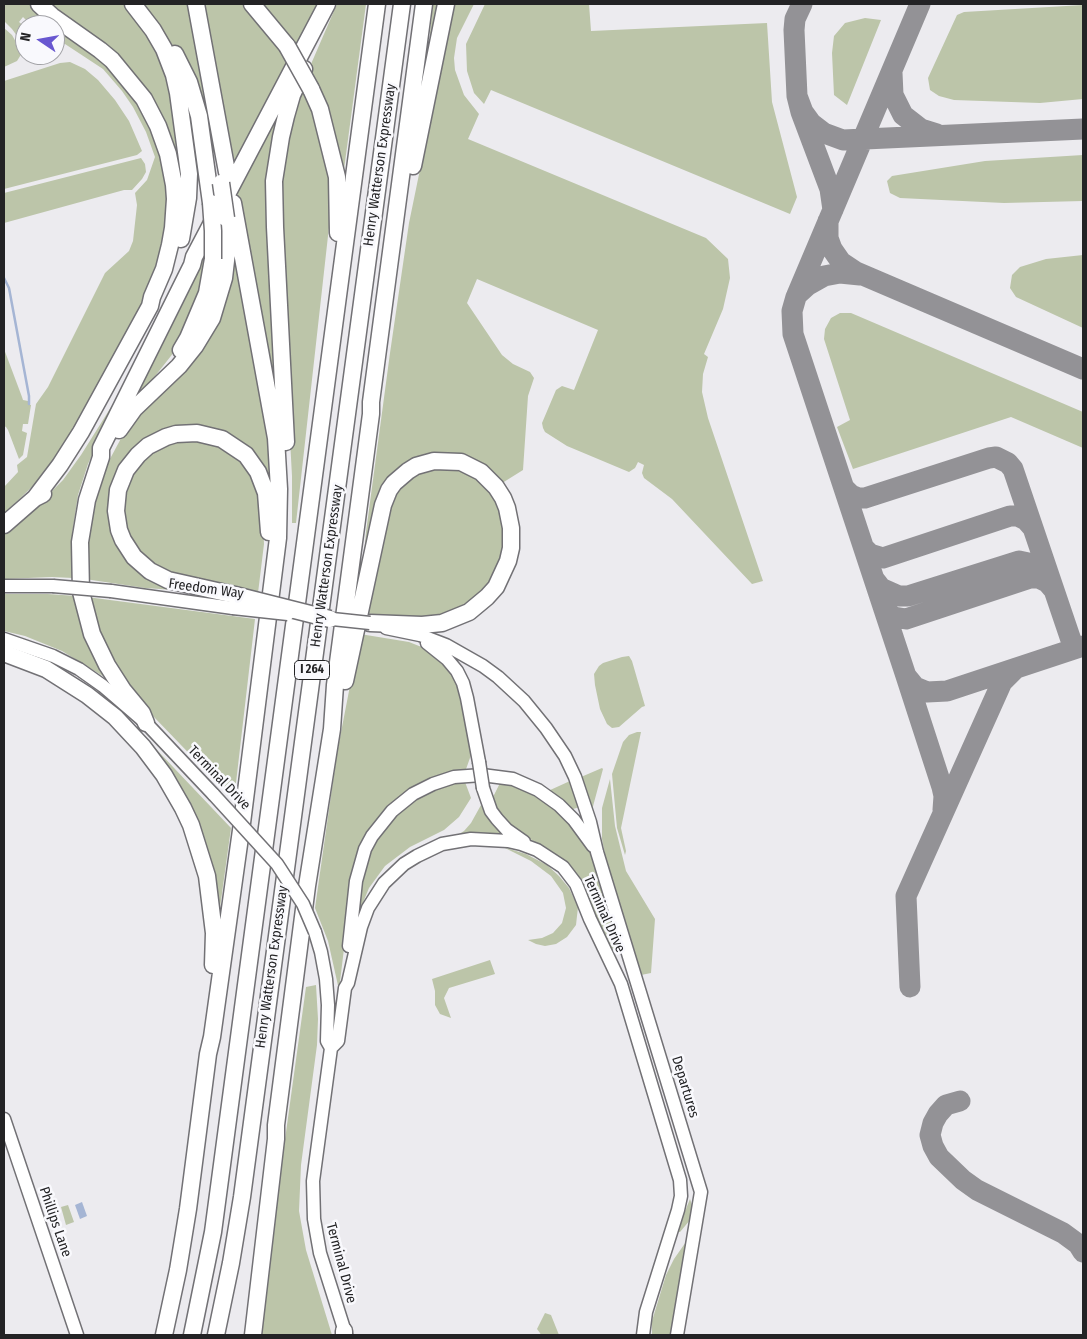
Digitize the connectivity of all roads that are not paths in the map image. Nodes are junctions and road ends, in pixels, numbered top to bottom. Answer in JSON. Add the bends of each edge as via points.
{"nodes":[{"id":1,"x":39,"y":4,"type":"edge"},
{"id":2,"x":133,"y":4,"type":"edge"},
{"id":3,"x":139,"y":4,"type":"edge"},
{"id":4,"x":196,"y":4,"type":"edge"},
{"id":5,"x":252,"y":4,"type":"edge"},
{"id":6,"x":328,"y":4,"type":"edge"},
{"id":7,"x":377,"y":4,"type":"edge"},
{"id":8,"x":402,"y":4,"type":"edge"},
{"id":9,"x":424,"y":4,"type":"edge"},
{"id":10,"x":446,"y":4,"type":"edge"},
{"id":11,"x":229,"y":211,"type":"junction"},
{"id":12,"x":194,"y":257,"type":"junction"},
{"id":13,"x":150,"y":306,"type":"junction"},
{"id":14,"x":152,"y":390,"type":"junction"},
{"id":15,"x":371,"y":414,"type":"junction"},
{"id":16,"x":318,"y":446,"type":"junction"},
{"id":17,"x":101,"y":457,"type":"junction"},
{"id":18,"x":35,"y":498,"type":"junction"},
{"id":19,"x":4,"y":525,"type":"edge"},
{"id":20,"x":273,"y":575,"type":"junction"},
{"id":21,"x":4,"y":586,"type":"edge"},
{"id":22,"x":234,"y":602,"type":"junction"},
{"id":23,"x":269,"y":606,"type":"junction"},
{"id":24,"x":330,"y":619,"type":"joint"},
{"id":25,"x":370,"y":624,"type":"junction"},
{"id":26,"x":404,"y":633,"type":"junction"},
{"id":27,"x":4,"y":639,"type":"edge"},
{"id":28,"x":4,"y":653,"type":"edge"},
{"id":29,"x":146,"y":723,"type":"junction"},
{"id":30,"x":332,"y":729,"type":"junction"},
{"id":31,"x":537,"y":850,"type":"junction"},
{"id":32,"x":597,"y":852,"type":"junction"},
{"id":33,"x":345,"y":988,"type":"junction"},
{"id":34,"x":331,"y":1048,"type":"junction"},
{"id":35,"x":208,"y":1054,"type":"junction"},
{"id":36,"x":4,"y":1119,"type":"edge"},
{"id":37,"x":276,"y":1125,"type":"junction"},
{"id":38,"x":345,"y":1334,"type":"edge"},
{"id":39,"x":77,"y":1335,"type":"edge"},
{"id":40,"x":164,"y":1335,"type":"edge"},
{"id":41,"x":192,"y":1335,"type":"edge"},
{"id":42,"x":216,"y":1335,"type":"edge"},
{"id":43,"x":243,"y":1335,"type":"edge"},
{"id":44,"x":253,"y":1335,"type":"edge"},
{"id":45,"x":643,"y":1335,"type":"edge"},
{"id":46,"x":677,"y":1335,"type":"edge"}],
"edges":[{"from":1,"to":13,"type":"highway","via":[[122,70],[153,114],[164,141],[174,185],[173,228],[166,263]]},
{"from":2,"to":13,"type":"highway","via":[[159,39],[174,75],[189,174],[181,240],[171,270]]},
{"from":3,"to":14,"type":"highway","bridge":true,"via":[[175,54],[189,82],[199,116],[213,231],[213,259],[207,293],[188,338]]},
{"from":4,"to":11,"type":"highway","bridge":true,"via":[[221,140],[220,168]]},
{"from":5,"to":16,"type":"highway","bridge":true,"via":[[287,46],[311,89],[324,124],[337,177],[338,230],[312,425]]},
{"from":6,"to":12,"type":"highway"},
{"from":6,"to":20,"type":"highway","via":[[323,27],[292,95],[280,137],[274,181],[287,486],[286,510]]},
{"from":7,"to":16,"type":"highway","name":"Henry Watterson Expressway","number":"I 264"},
{"from":8,"to":42,"type":"highway","name":"Henry Watterson Expressway","number":"I 264","via":[[242,1197]]},
{"from":9,"to":15,"type":"highway"},
{"from":10,"to":15,"type":"highway","via":[[401,226],[377,402]]},
{"from":11,"to":14,"type":"highway","via":[[224,278],[212,318],[195,346]]},
{"from":11,"to":20,"type":"highway","via":[[276,438],[279,511]]},
{"from":12,"to":17,"type":"highway","via":[[101,448]]},
{"from":12,"to":18,"type":"highway","via":[[72,461],[47,492]]},
{"from":13,"to":18,"type":"highway","via":[[81,432]]},
{"from":14,"to":17,"type":"highway","via":[[134,409]]},
{"from":15,"to":30,"type":"highway"},
{"from":16,"to":41,"type":"highway","name":"Henry Watterson Expressway","number":"I 264","via":[[213,1232]]},
{"from":17,"to":29,"type":"highway","via":[[81,528],[81,592],[92,634],[107,665]]},
{"from":18,"to":19,"type":"highway"},
{"from":20,"to":23,"type":"highway"},
{"from":21,"to":22,"type":"main road","name":"Freedom Way","bridge":true,"via":[[53,586]]},
{"from":22,"to":23,"type":"highway","via":[[160,577],[138,561],[123,540],[116,511],[118,490],[126,470],[148,446],[166,437],[197,432],[214,436],[240,450],[258,472],[266,493],[269,521],[265,588]]},
{"from":22,"to":24,"type":"highway","bridge":true},
{"from":23,"to":35,"type":"highway","via":[[242,824]]},
{"from":24,"to":25,"type":"main road","bridge":true},
{"from":25,"to":26,"type":"main road"},
{"from":25,"to":30,"type":"highway","via":[[432,624],[452,620],[478,606],[496,587],[508,561],[511,528],[502,498],[481,472],[460,462],[434,461],[408,471],[389,490],[383,504]]},
{"from":26,"to":31,"type":"main road","bridge":true,"via":[[434,648],[457,671],[468,698],[483,788],[491,811],[507,830]]},
{"from":26,"to":32,"type":"main road","via":[[433,640],[483,666],[507,684],[537,717],[574,775]]},
{"from":27,"to":29,"type":"main road","name":"Terminal Drive","via":[[40,650],[79,669]]},
{"from":28,"to":35,"type":"highway","via":[[58,676],[115,717],[152,758],[183,808],[204,864],[212,910],[213,959],[204,1035]]},
{"from":29,"to":34,"type":"main road","name":"Terminal Drive","bridge":true,"via":[[277,864],[303,904],[321,952],[328,1005],[327,1041]]},
{"from":30,"to":37,"type":"highway","via":[[307,886]]},
{"from":31,"to":33,"type":"main road","name":"Terminal Drive","via":[[508,841],[471,839],[442,844],[404,864],[384,883],[368,908]]},
{"from":31,"to":45,"type":"main road","name":"Terminal Drive","via":[[562,867],[576,884],[621,984],[680,1180],[678,1210],[646,1312]]},
{"from":32,"to":33,"type":"main road","via":[[564,809],[538,790],[513,779],[485,774],[464,776],[424,788],[392,811],[372,836],[361,859]]},
{"from":32,"to":46,"type":"main road","name":"Departures","via":[[701,1192]]},
{"from":33,"to":34,"type":"main road","name":"Terminal Drive","via":[[338,1041]]},
{"from":34,"to":38,"type":"main road","name":"Terminal Drive","via":[[313,1181],[314,1219],[320,1253]]},
{"from":35,"to":40,"type":"highway","via":[[185,1227]]},
{"from":36,"to":39,"type":"main road","name":"Phillips Lane"},
{"from":37,"to":43,"type":"highway","via":[[270,1138]]},
{"from":37,"to":44,"type":"highway"}]}
